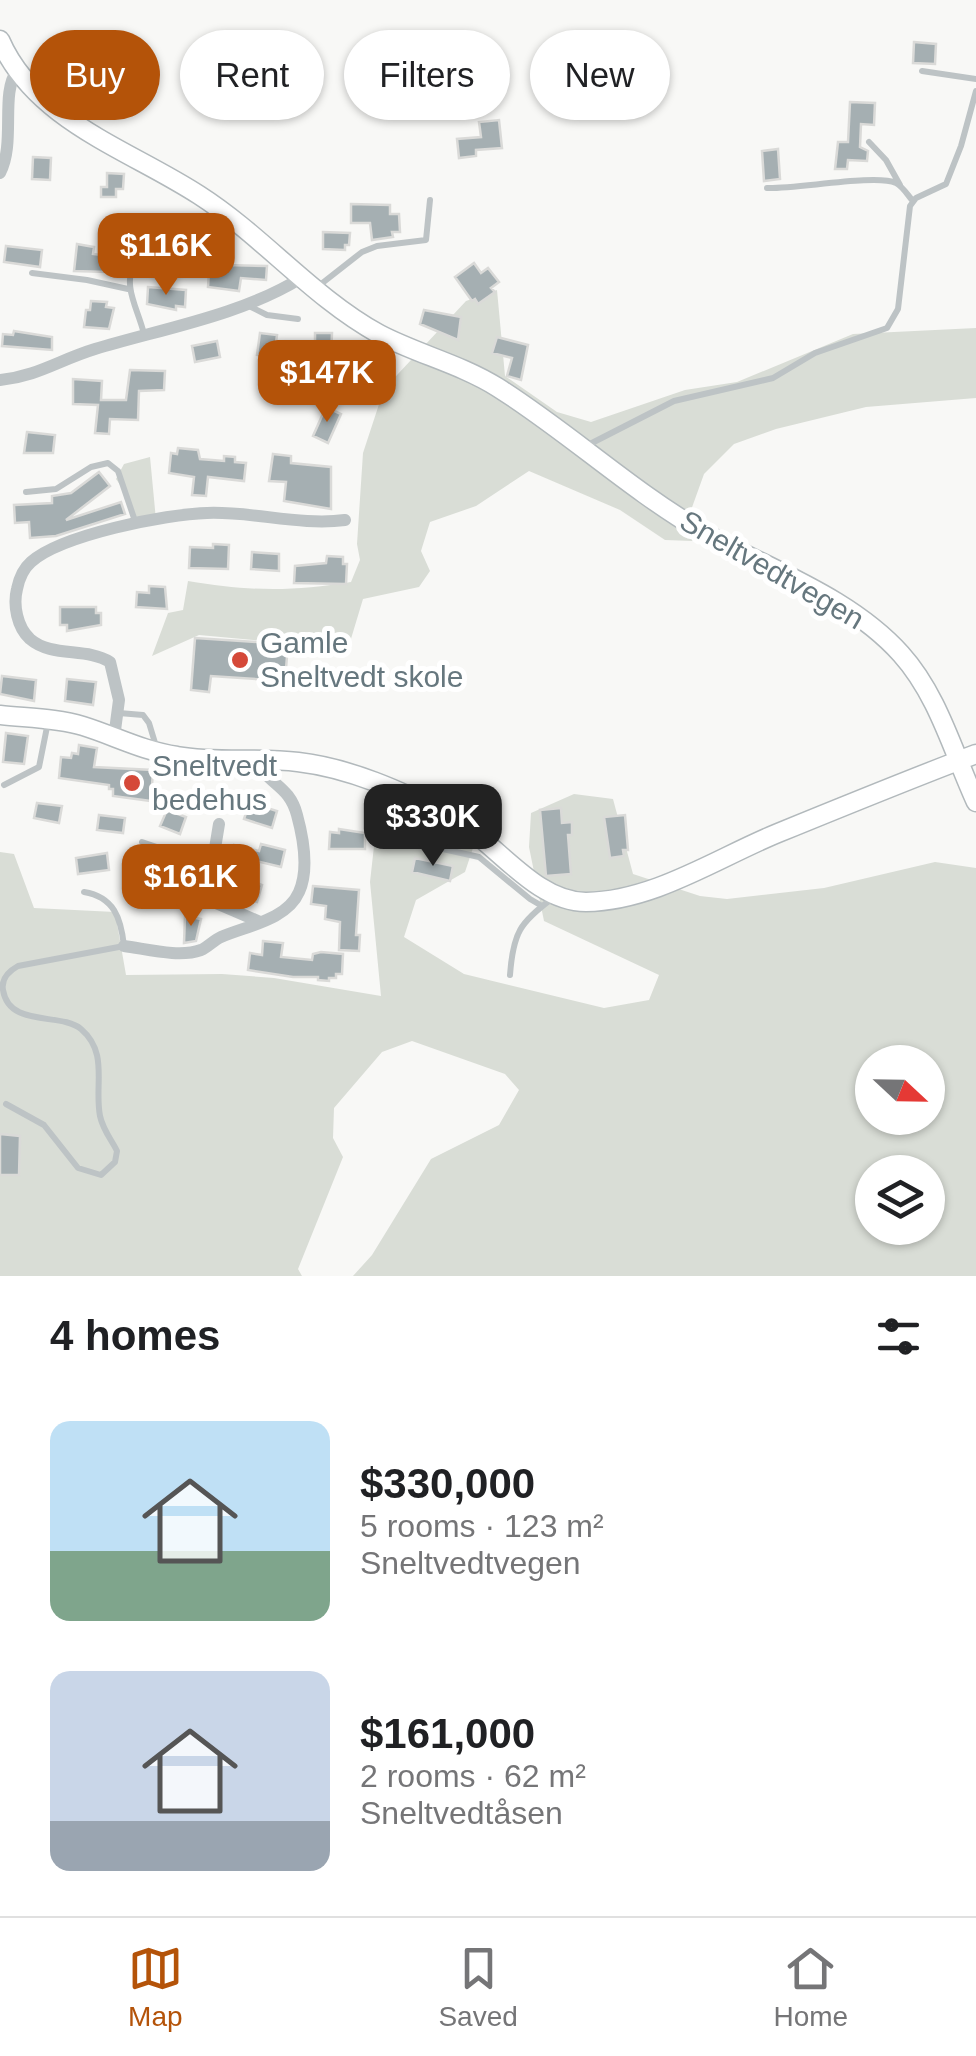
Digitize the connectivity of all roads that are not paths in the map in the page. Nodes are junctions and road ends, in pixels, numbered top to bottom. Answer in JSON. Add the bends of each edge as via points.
{"nodes":[{"id":1,"x":0,"y":40,"type":"edge"},
{"id":2,"x":922,"y":70,"type":"dead end"},
{"id":3,"x":17,"y":71,"type":"junction"},
{"id":4,"x":976,"y":79,"type":"edge"},
{"id":5,"x":976,"y":91,"type":"edge"},
{"id":6,"x":869,"y":142,"type":"dead end"},
{"id":7,"x":0,"y":172,"type":"edge"},
{"id":8,"x":900,"y":186,"type":"junction"},
{"id":9,"x":767,"y":188,"type":"dead end"},
{"id":10,"x":430,"y":200,"type":"dead end"},
{"id":11,"x":912,"y":200,"type":"junction"},
{"id":12,"x":158,"y":256,"type":"dead end"},
{"id":13,"x":32,"y":274,"type":"dead end"},
{"id":14,"x":308,"y":284,"type":"junction"},
{"id":15,"x":128,"y":290,"type":"junction"},
{"id":16,"x":244,"y":303,"type":"junction"},
{"id":17,"x":298,"y":319,"type":"dead end"},
{"id":18,"x":144,"y":335,"type":"junction"},
{"id":19,"x":0,"y":380,"type":"edge"},
{"id":20,"x":584,"y":448,"type":"junction"},
{"id":21,"x":26,"y":492,"type":"dead end"},
{"id":22,"x":345,"y":520,"type":"dead end"},
{"id":23,"x":136,"y":523,"type":"junction"},
{"id":24,"x":119,"y":713,"type":"junction"},
{"id":25,"x":0,"y":716,"type":"edge"},
{"id":26,"x":48,"y":720,"type":"junction"},
{"id":27,"x":114,"y":738,"type":"junction"},
{"id":28,"x":156,"y":752,"type":"junction"},
{"id":29,"x":976,"y":754,"type":"edge"},
{"id":30,"x":258,"y":760,"type":"junction"},
{"id":31,"x":957,"y":761,"type":"junction"},
{"id":32,"x":4,"y":785,"type":"dead end"},
{"id":33,"x":976,"y":802,"type":"edge"},
{"id":34,"x":219,"y":824,"type":"dead end"},
{"id":35,"x":142,"y":842,"type":"dead end"},
{"id":36,"x":434,"y":847,"type":"dead end"},
{"id":37,"x":210,"y":865,"type":"junction"},
{"id":38,"x":84,"y":892,"type":"dead end"},
{"id":39,"x":192,"y":894,"type":"dead end"},
{"id":40,"x":211,"y":899,"type":"junction"},
{"id":41,"x":549,"y":901,"type":"junction"},
{"id":42,"x":260,"y":922,"type":"junction"},
{"id":43,"x":124,"y":946,"type":"junction"},
{"id":44,"x":510,"y":975,"type":"dead end"},
{"id":45,"x":6,"y":1104,"type":"dead end"}],
"edges":[{"from":1,"to":3,"type":"main road","name":"Sneltvedtvegen"},
{"from":2,"to":4,"type":"lane"},
{"from":3,"to":7,"type":"street","via":[[8,83]]},
{"from":3,"to":14,"type":"main road","name":"Sneltvedtvegen","via":[[66,117],[204,198]]},
{"from":5,"to":11,"type":"lane","via":[[946,184]]},
{"from":6,"to":8,"type":"lane"},
{"from":8,"to":9,"type":"lane","via":[[879,179]]},
{"from":8,"to":11,"type":"lane"},
{"from":10,"to":14,"type":"lane","via":[[426,240],[377,246]]},
{"from":11,"to":20,"type":"lane","via":[[898,309],[888,328],[815,353],[774,378],[674,400]]},
{"from":12,"to":15,"type":"lane","via":[[135,259]]},
{"from":13,"to":15,"type":"lane"},
{"from":14,"to":16,"type":"street"},
{"from":14,"to":20,"type":"main road","name":"Sneltvedtvegen","via":[[380,334],[493,384]]},
{"from":15,"to":18,"type":"lane"},
{"from":16,"to":17,"type":"lane","via":[[267,316]]},
{"from":16,"to":18,"type":"street"},
{"from":18,"to":19,"type":"street","via":[[17,380]]},
{"from":20,"to":31,"type":"main road","name":"Sneltvedtvegen","via":[[698,529],[876,630],[918,675]]},
{"from":21,"to":23,"type":"lane","via":[[56,489],[108,464],[118,470]]},
{"from":22,"to":23,"type":"street","via":[[207,512]]},
{"from":23,"to":24,"type":"street","via":[[42,554],[22,572],[16,594],[18,619],[32,641],[110,662]]},
{"from":24,"to":27,"type":"street"},
{"from":24,"to":28,"type":"lane","via":[[143,715]]},
{"from":25,"to":26,"type":"main road"},
{"from":26,"to":27,"type":"main road"},
{"from":26,"to":32,"type":"lane","via":[[39,767]]},
{"from":27,"to":28,"type":"main road"},
{"from":28,"to":30,"type":"main road"},
{"from":29,"to":31,"type":"main road"},
{"from":30,"to":41,"type":"main road","via":[[326,767],[416,800],[470,829]]},
{"from":30,"to":42,"type":"street","via":[[291,797],[304,860],[296,898]]},
{"from":31,"to":33,"type":"main road","name":"Sneltvedtvegen"},
{"from":31,"to":41,"type":"main road","via":[[656,887],[601,901]]},
{"from":34,"to":37,"type":"street"},
{"from":35,"to":37,"type":"lane"},
{"from":36,"to":41,"type":"lane","via":[[478,858],[530,899]]},
{"from":37,"to":40,"type":"street"},
{"from":38,"to":43,"type":"lane","via":[[114,908]]},
{"from":39,"to":40,"type":"street"},
{"from":40,"to":42,"type":"street"},
{"from":41,"to":44,"type":"lane","via":[[523,923]]},
{"from":42,"to":43,"type":"street","via":[[200,950]]},
{"from":43,"to":45,"type":"lane","via":[[18,966],[2,988],[20,1011],[40,1021],[72,1023],[90,1039],[100,1063],[100,1114],[117,1151],[115,1162],[101,1175],[78,1168],[44,1125]]}]}
